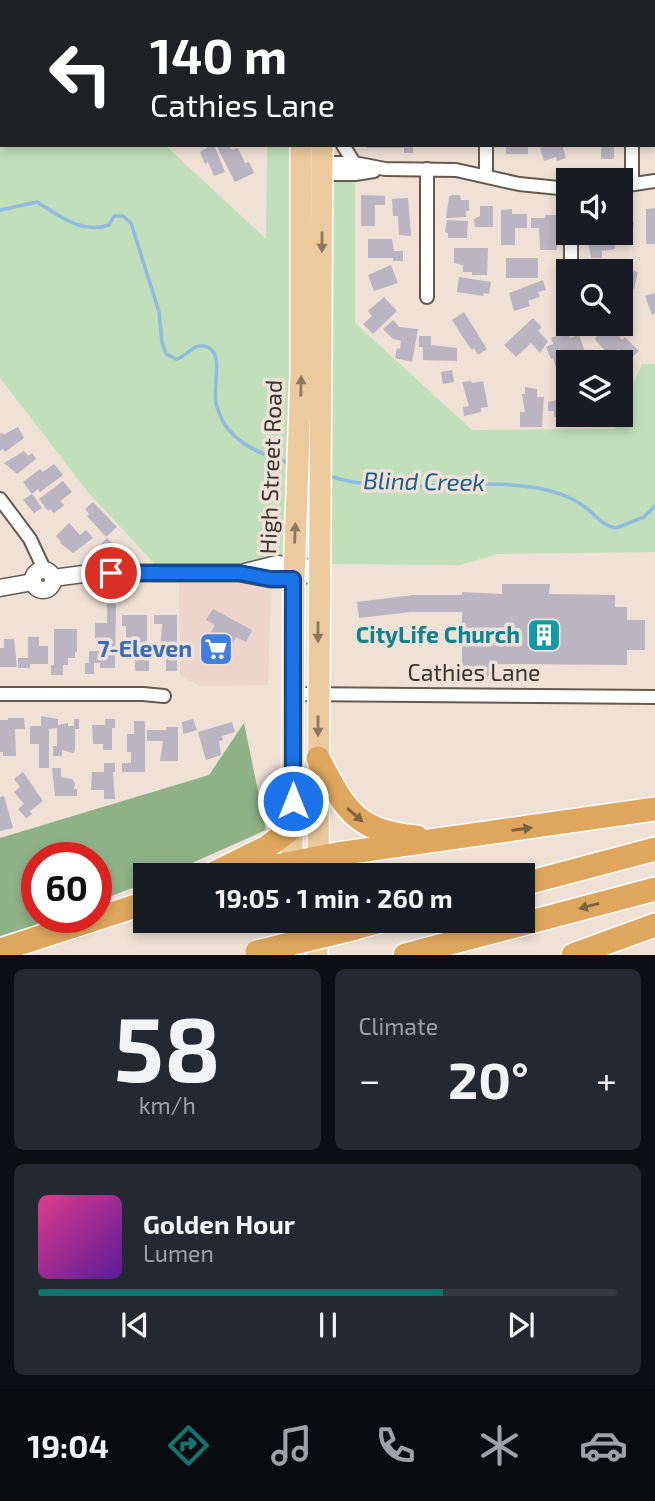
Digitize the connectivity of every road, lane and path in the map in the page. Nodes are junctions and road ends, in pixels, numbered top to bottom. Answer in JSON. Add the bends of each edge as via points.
{"nodes":[{"id":1,"x":344,"y":147,"type":"edge"},
{"id":2,"x":486,"y":147,"type":"edge"},
{"id":3,"x":632,"y":147,"type":"edge"},
{"id":4,"x":311,"y":161,"type":"edge"},
{"id":5,"x":354,"y":163,"type":"junction"},
{"id":6,"x":629,"y":168,"type":"edge"},
{"id":7,"x":385,"y":169,"type":"junction"},
{"id":8,"x":427,"y":170,"type":"junction"},
{"id":9,"x":486,"y":176,"type":"junction"},
{"id":10,"x":655,"y":181,"type":"edge"},
{"id":11,"x":633,"y":184,"type":"edge"},
{"id":12,"x":556,"y":188,"type":"edge"},
{"id":13,"x":427,"y":297,"type":"dead end"},
{"id":14,"x":0,"y":499,"type":"edge"},
{"id":15,"x":318,"y":570,"type":"junction"},
{"id":16,"x":294,"y":572,"type":"junction"},
{"id":17,"x":43,"y":576,"type":"junction"},
{"id":18,"x":0,"y":588,"type":"edge"},
{"id":19,"x":0,"y":694,"type":"edge"},
{"id":20,"x":293,"y":694,"type":"junction"},
{"id":21,"x":318,"y":694,"type":"junction"},
{"id":22,"x":164,"y":696,"type":"dead end"},
{"id":23,"x":655,"y":697,"type":"edge"},
{"id":24,"x":318,"y":758,"type":"junction"},
{"id":25,"x":655,"y":809,"type":"edge"},
{"id":26,"x":292,"y":828,"type":"junction"},
{"id":27,"x":455,"y":838,"type":"junction"},
{"id":28,"x":655,"y":849,"type":"edge"},
{"id":29,"x":235,"y":863,"type":"edge"},
{"id":30,"x":292,"y":863,"type":"edge"},
{"id":31,"x":318,"y":863,"type":"edge"},
{"id":32,"x":324,"y":863,"type":"edge"},
{"id":33,"x":535,"y":881,"type":"edge"},
{"id":34,"x":655,"y":889,"type":"edge"},
{"id":35,"x":133,"y":907,"type":"edge"},
{"id":36,"x":655,"y":925,"type":"edge"},
{"id":37,"x":290,"y":933,"type":"edge"},
{"id":38,"x":318,"y":933,"type":"edge"},
{"id":39,"x":335,"y":933,"type":"edge"},
{"id":40,"x":0,"y":950,"type":"edge"},
{"id":41,"x":250,"y":953,"type":"edge"},
{"id":42,"x":290,"y":955,"type":"edge"},
{"id":43,"x":317,"y":955,"type":"edge"},
{"id":44,"x":405,"y":955,"type":"edge"},
{"id":45,"x":573,"y":955,"type":"edge"}],
"edges":[{"from":1,"to":5,"type":"street"},
{"from":2,"to":9,"type":"street"},
{"from":3,"to":6,"type":"street"},
{"from":4,"to":5,"type":"street"},
{"from":4,"to":7,"type":"street","via":[[355,174]]},
{"from":4,"to":15,"type":"main road","name":"High Street Road","one_way":true},
{"from":16,"to":4,"type":"main road","name":"High Street Road","one_way":true},
{"from":5,"to":7,"type":"street"},
{"from":7,"to":8,"type":"street"},
{"from":8,"to":9,"type":"street"},
{"from":8,"to":13,"type":"street"},
{"from":9,"to":12,"type":"street"},
{"from":10,"to":11,"type":"street"},
{"from":14,"to":17,"type":"street","via":[[30,539]]},
{"from":15,"to":16,"type":"street"},
{"from":15,"to":21,"type":"main road","name":"High Street Road","one_way":true},
{"from":16,"to":17,"type":"street","via":[[271,579],[239,573]]},
{"from":16,"to":20,"type":"main road","name":"High Street Road"},
{"from":17,"to":18,"type":"street"},
{"from":19,"to":22,"type":"street"},
{"from":20,"to":21,"type":"street","name":"Cathies Lane"},
{"from":20,"to":26,"type":"main road","name":"High Street Road"},
{"from":21,"to":23,"type":"street","name":"Cathies Lane"},
{"from":21,"to":24,"type":"main road","name":"High Street Road","one_way":true},
{"from":24,"to":27,"type":"highway","one_way":true,"via":[[342,803],[356,818],[402,835]]},
{"from":24,"to":31,"type":"main road","name":"High Street Road"},
{"from":27,"to":25,"type":"highway","one_way":true},
{"from":26,"to":29,"type":"highway"},
{"from":26,"to":30,"type":"main road","name":"High Street Road"},
{"from":27,"to":32,"type":"highway","via":[[337,854]]},
{"from":28,"to":33,"type":"highway"},
{"from":34,"to":44,"type":"highway","one_way":true},
{"from":35,"to":40,"type":"highway"},
{"from":36,"to":45,"type":"highway"},
{"from":37,"to":42,"type":"main road"},
{"from":38,"to":43,"type":"main road"},
{"from":39,"to":41,"type":"highway","bridge":true}]}
